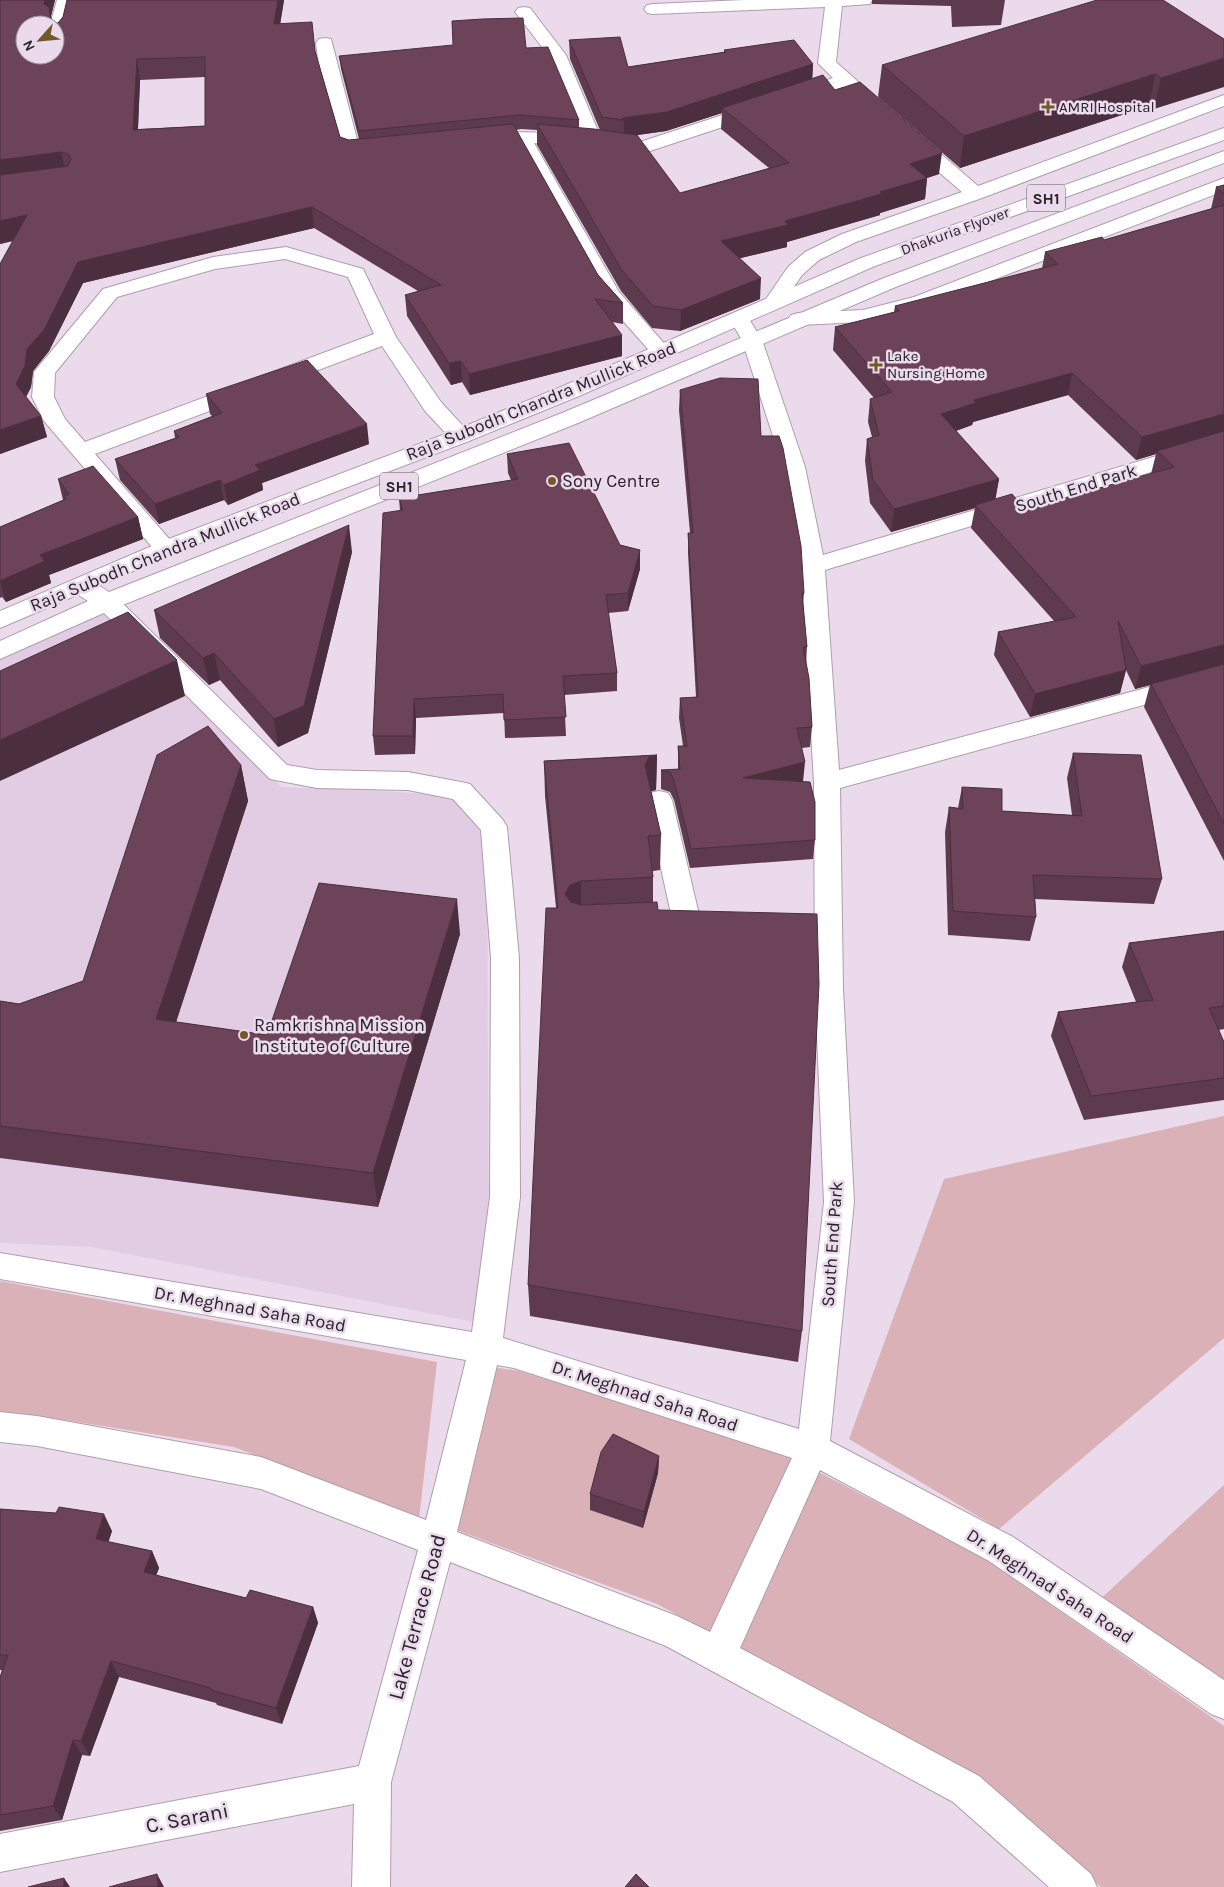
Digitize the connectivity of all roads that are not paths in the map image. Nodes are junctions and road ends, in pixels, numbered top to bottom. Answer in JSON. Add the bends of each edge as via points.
{"nodes":[{"id":1,"x":65,"y":0,"type":"edge"},
{"id":2,"x":864,"y":0,"type":"edge"},
{"id":3,"x":834,"y":1,"type":"edge"},
{"id":4,"x":653,"y":9,"type":"dead end"},
{"id":5,"x":524,"y":12,"type":"dead end"},
{"id":6,"x":61,"y":15,"type":"edge"},
{"id":7,"x":326,"y":43,"type":"dead end"},
{"id":8,"x":846,"y":80,"type":"junction"},
{"id":9,"x":1224,"y":100,"type":"edge"},
{"id":10,"x":874,"y":106,"type":"edge"},
{"id":11,"x":896,"y":124,"type":"edge"},
{"id":12,"x":1224,"y":134,"type":"edge"},
{"id":13,"x":521,"y":137,"type":"junction"},
{"id":14,"x":464,"y":142,"type":"edge"},
{"id":15,"x":594,"y":142,"type":"junction"},
{"id":16,"x":388,"y":150,"type":"edge"},
{"id":17,"x":1224,"y":157,"type":"edge"},
{"id":18,"x":1224,"y":184,"type":"edge"},
{"id":19,"x":975,"y":194,"type":"junction"},
{"id":20,"x":774,"y":302,"type":"junction"},
{"id":21,"x":798,"y":319,"type":"junction"},
{"id":22,"x":745,"y":329,"type":"junction"},
{"id":23,"x":386,"y":338,"type":"junction"},
{"id":24,"x":662,"y":353,"type":"junction"},
{"id":25,"x":461,"y":436,"type":"junction"},
{"id":26,"x":1224,"y":444,"type":"edge"},
{"id":27,"x":82,"y":452,"type":"junction"},
{"id":28,"x":166,"y":549,"type":"junction"},
{"id":29,"x":813,"y":566,"type":"junction"},
{"id":30,"x":80,"y":586,"type":"junction"},
{"id":31,"x":107,"y":602,"type":"junction"},
{"id":32,"x":0,"y":620,"type":"edge"},
{"id":33,"x":0,"y":651,"type":"edge"},
{"id":34,"x":1224,"y":675,"type":"edge"},
{"id":35,"x":827,"y":782,"type":"junction"},
{"id":36,"x":659,"y":800,"type":"dead end"},
{"id":37,"x":828,"y":916,"type":"junction"},
{"id":38,"x":800,"y":918,"type":"edge"},
{"id":39,"x":715,"y":921,"type":"edge"},
{"id":40,"x":687,"y":923,"type":"junction"},
{"id":41,"x":658,"y":924,"type":"edge"},
{"id":42,"x":0,"y":1266,"type":"edge"},
{"id":43,"x":485,"y":1349,"type":"junction"},
{"id":44,"x":0,"y":1427,"type":"edge"},
{"id":45,"x":813,"y":1449,"type":"junction"},
{"id":46,"x":438,"y":1541,"type":"junction"},
{"id":47,"x":718,"y":1655,"type":"junction"},
{"id":48,"x":1224,"y":1701,"type":"edge"},
{"id":49,"x":373,"y":1782,"type":"junction"},
{"id":50,"x":0,"y":1853,"type":"edge"},
{"id":51,"x":371,"y":1887,"type":"edge"},
{"id":52,"x":1078,"y":1887,"type":"edge"}],
"edges":[{"from":1,"to":6,"type":"street"},
{"from":2,"to":3,"type":"street"},
{"from":3,"to":4,"type":"street"},
{"from":3,"to":8,"type":"street","via":[[827,64]]},
{"from":5,"to":15,"type":"street","via":[[557,55]]},
{"from":7,"to":16,"type":"street","via":[[328,66],[350,153]]},
{"from":8,"to":10,"type":"street"},
{"from":8,"to":15,"type":"street","via":[[638,148]]},
{"from":9,"to":19,"type":"street"},
{"from":11,"to":19,"type":"street"},
{"from":12,"to":20,"type":"street","name":"Dhakuria Flyover","number":"SH1","via":[[868,262]]},
{"from":13,"to":14,"type":"street"},
{"from":13,"to":15,"type":"street"},
{"from":13,"to":24,"type":"street","via":[[610,295]]},
{"from":17,"to":21,"type":"street","name":"Dhakuria Flyover","number":"SH1"},
{"from":18,"to":21,"type":"street","via":[[921,301],[863,316]]},
{"from":19,"to":20,"type":"street","via":[[850,238],[812,256],[795,271]]},
{"from":20,"to":22,"type":"street","name":"Raja Subodh Chandra Mullick Road","number":"SH1"},
{"from":21,"to":22,"type":"street","number":"SH1"},
{"from":22,"to":24,"type":"street","name":"Raja Subodh Chandra Mullick Road","number":"SH1"},
{"from":22,"to":29,"type":"street","name":"South End Park","via":[[794,467]]},
{"from":22,"to":31,"type":"street","number":"SH1","via":[[561,421]]},
{"from":23,"to":25,"type":"street","via":[[434,406]]},
{"from":23,"to":27,"type":"street"},
{"from":23,"to":27,"type":"street","via":[[356,273],[286,253],[213,262],[110,293],[45,372],[42,397],[55,421]]},
{"from":24,"to":25,"type":"street","name":"Raja Subodh Chandra Mullick Road","number":"SH1"},
{"from":25,"to":28,"type":"street","name":"Raja Subodh Chandra Mullick Road","number":"SH1"},
{"from":26,"to":29,"type":"street","name":"South End Park"},
{"from":27,"to":28,"type":"street"},
{"from":28,"to":30,"type":"street","name":"Raja Subodh Chandra Mullick Road","number":"SH1"},
{"from":29,"to":35,"type":"street","name":"South End Park"},
{"from":30,"to":31,"type":"street","name":"Lake Terrace Road"},
{"from":30,"to":32,"type":"street","name":"Raja Subodh Chandra Mullick Road","number":"SH1"},
{"from":31,"to":33,"type":"street","number":"SH1"},
{"from":31,"to":43,"type":"street","name":"Lake Terrace Road","via":[[279,773],[317,779],[408,781],[461,791],[494,827],[505,958],[506,1197]]},
{"from":34,"to":35,"type":"street"},
{"from":35,"to":37,"type":"street","name":"South End Park"},
{"from":36,"to":40,"type":"street"},
{"from":37,"to":38,"type":"street"},
{"from":37,"to":45,"type":"street","name":"South End Park","via":[[828,988],[839,1202]]},
{"from":39,"to":40,"type":"street"},
{"from":40,"to":41,"type":"street"},
{"from":42,"to":43,"type":"street","name":"Dr. Meghnad Saha Road"},
{"from":43,"to":45,"type":"street","name":"Dr. Meghnad Saha Road","via":[[514,1354]]},
{"from":43,"to":46,"type":"street","name":"Lake Terrace Road"},
{"from":44,"to":46,"type":"street","via":[[261,1473]]},
{"from":45,"to":47,"type":"street","name":"South End Park"},
{"from":45,"to":48,"type":"street","name":"Dr. Meghnad Saha Road","via":[[1001,1549]]},
{"from":46,"to":47,"type":"street","via":[[678,1633]]},
{"from":46,"to":49,"type":"street","name":"Lake Terrace Road"},
{"from":47,"to":52,"type":"street","via":[[966,1790]]},
{"from":49,"to":50,"type":"street","name":"C. Sarani"},
{"from":49,"to":51,"type":"street","name":"Lake Terrace Road"}]}
